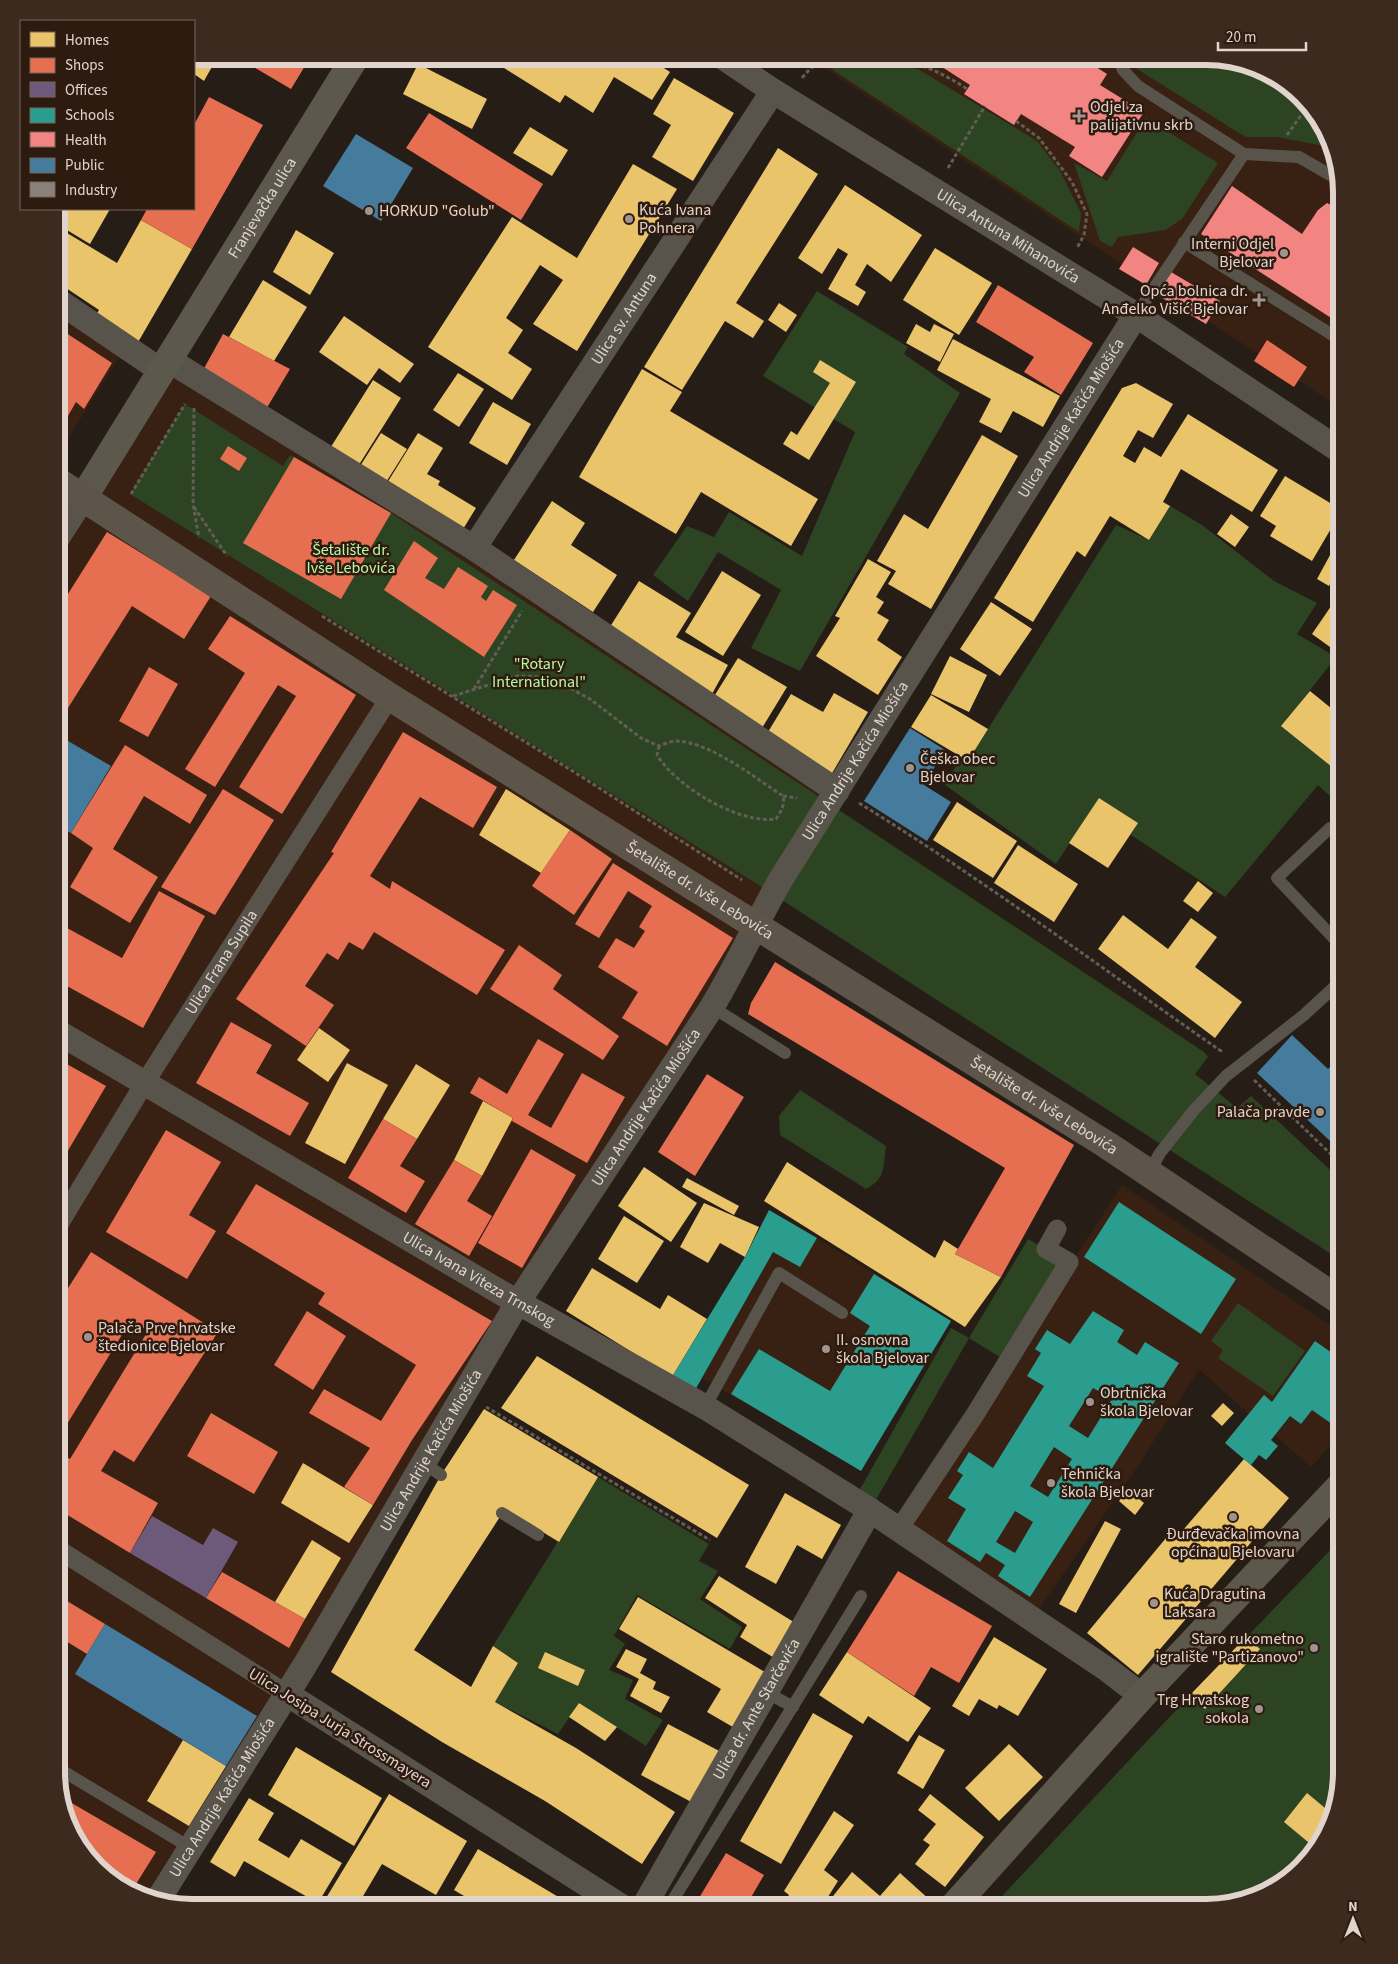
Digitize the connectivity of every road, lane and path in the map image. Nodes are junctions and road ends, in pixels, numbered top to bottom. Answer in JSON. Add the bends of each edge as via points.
{"nodes":[{"id":1,"x":350,"y":65,"type":"edge"},
{"id":2,"x":734,"y":65,"type":"edge"},
{"id":3,"x":812,"y":65,"type":"edge"},
{"id":4,"x":920,"y":65,"type":"edge"},
{"id":5,"x":1121,"y":65,"type":"edge"},
{"id":6,"x":800,"y":80,"type":"dead end"},
{"id":7,"x":967,"y":89,"type":"dead end"},
{"id":8,"x":773,"y":91,"type":"junction"},
{"id":9,"x":985,"y":106,"type":"dead end"},
{"id":10,"x":1304,"y":111,"type":"edge"},
{"id":11,"x":1016,"y":121,"type":"dead end"},
{"id":12,"x":1244,"y":154,"type":"junction"},
{"id":13,"x":1273,"y":154,"type":"junction"},
{"id":14,"x":945,"y":173,"type":"dead end"},
{"id":15,"x":1332,"y":177,"type":"edge"},
{"id":16,"x":1184,"y":242,"type":"junction"},
{"id":17,"x":1072,"y":254,"type":"dead end"},
{"id":18,"x":65,"y":305,"type":"edge"},
{"id":19,"x":1136,"y":315,"type":"junction"},
{"id":20,"x":1333,"y":335,"type":"edge"},
{"id":21,"x":164,"y":364,"type":"junction"},
{"id":22,"x":198,"y":378,"type":"junction"},
{"id":23,"x":185,"y":404,"type":"dead end"},
{"id":24,"x":1333,"y":446,"type":"edge"},
{"id":25,"x":65,"y":487,"type":"edge"},
{"id":26,"x":130,"y":494,"type":"dead end"},
{"id":27,"x":83,"y":498,"type":"junction"},
{"id":28,"x":192,"y":504,"type":"junction"},
{"id":29,"x":65,"y":526,"type":"edge"},
{"id":30,"x":199,"y":539,"type":"dead end"},
{"id":31,"x":474,"y":548,"type":"junction"},
{"id":32,"x":228,"y":557,"type":"dead end"},
{"id":33,"x":536,"y":589,"type":"junction"},
{"id":34,"x":474,"y":690,"type":"junction"},
{"id":35,"x":452,"y":696,"type":"dead end"},
{"id":36,"x":390,"y":697,"type":"junction"},
{"id":37,"x":658,"y":746,"type":"junction"},
{"id":38,"x":837,"y":791,"type":"junction"},
{"id":39,"x":783,"y":796,"type":"junction"},
{"id":40,"x":802,"y":799,"type":"dead end"},
{"id":41,"x":783,"y":806,"type":"junction"},
{"id":42,"x":789,"y":809,"type":"dead end"},
{"id":43,"x":1333,"y":831,"type":"edge"},
{"id":44,"x":755,"y":925,"type":"junction"},
{"id":45,"x":1333,"y":937,"type":"edge"},
{"id":46,"x":1333,"y":988,"type":"edge"},
{"id":47,"x":712,"y":1007,"type":"junction"},
{"id":48,"x":65,"y":1036,"type":"edge"},
{"id":49,"x":785,"y":1053,"type":"dead end"},
{"id":50,"x":1226,"y":1076,"type":"junction"},
{"id":51,"x":144,"y":1084,"type":"junction"},
{"id":52,"x":1333,"y":1156,"type":"edge"},
{"id":53,"x":1148,"y":1173,"type":"junction"},
{"id":54,"x":65,"y":1214,"type":"edge"},
{"id":55,"x":1057,"y":1229,"type":"dead end"},
{"id":56,"x":1333,"y":1296,"type":"edge"},
{"id":57,"x":518,"y":1302,"type":"junction"},
{"id":58,"x":842,"y":1313,"type":"dead end"},
{"id":59,"x":464,"y":1394,"type":"junction"},
{"id":60,"x":705,"y":1407,"type":"junction"},
{"id":61,"x":1333,"y":1494,"type":"edge"},
{"id":62,"x":502,"y":1513,"type":"dead end"},
{"id":63,"x":884,"y":1520,"type":"junction"},
{"id":64,"x":538,"y":1535,"type":"dead end"},
{"id":65,"x":710,"y":1540,"type":"dead end"},
{"id":66,"x":65,"y":1554,"type":"edge"},
{"id":67,"x":862,"y":1596,"type":"dead end"},
{"id":68,"x":766,"y":1692,"type":"junction"},
{"id":69,"x":287,"y":1694,"type":"junction"},
{"id":70,"x":1142,"y":1696,"type":"junction"},
{"id":71,"x":793,"y":1707,"type":"junction"},
{"id":72,"x":65,"y":1772,"type":"edge"},
{"id":73,"x":191,"y":1848,"type":"junction"},
{"id":74,"x":161,"y":1895,"type":"edge"},
{"id":75,"x":610,"y":1899,"type":"edge"},
{"id":76,"x":648,"y":1899,"type":"edge"},
{"id":77,"x":674,"y":1899,"type":"edge"},
{"id":78,"x":960,"y":1899,"type":"edge"}],
"edges":[{"from":1,"to":21,"type":"main road","name":"Franjevačka ulica"},
{"from":2,"to":8,"type":"street","name":"Ulica Antuna Mihanovića"},
{"from":3,"to":6,"type":"path"},
{"from":4,"to":7,"type":"path","via":[[951,78]]},
{"from":5,"to":12,"type":"lane","via":[[1138,86]]},
{"from":8,"to":19,"type":"street","name":"Ulica Antuna Mihanovića"},
{"from":8,"to":31,"type":"street","name":"Ulica sv. Antuna"},
{"from":9,"to":14,"type":"path"},
{"from":10,"to":13,"type":"path"},
{"from":11,"to":17,"type":"path","via":[[1039,138],[1072,182],[1086,214],[1084,235]]},
{"from":12,"to":13,"type":"lane"},
{"from":12,"to":16,"type":"lane"},
{"from":13,"to":15,"type":"lane","via":[[1299,157]]},
{"from":16,"to":19,"type":"lane"},
{"from":16,"to":20,"type":"lane"},
{"from":18,"to":21,"type":"street"},
{"from":19,"to":24,"type":"street","name":"Ulica Antuna Mihanovića"},
{"from":19,"to":38,"type":"street","name":"Ulica Andrije Kačića Miošića"},
{"from":21,"to":22,"type":"street"},
{"from":21,"to":27,"type":"main road","name":"Franjevačka ulica"},
{"from":22,"to":28,"type":"path","via":[[192,432]]},
{"from":22,"to":31,"type":"street"},
{"from":23,"to":26,"type":"path"},
{"from":25,"to":27,"type":"main road","name":"Šetalište dr. Ivše Lebovića"},
{"from":27,"to":29,"type":"street"},
{"from":27,"to":36,"type":"main road","name":"Šetalište dr. Ivše Lebovića"},
{"from":28,"to":30,"type":"path"},
{"from":28,"to":32,"type":"path"},
{"from":31,"to":33,"type":"street"},
{"from":33,"to":34,"type":"path"},
{"from":33,"to":38,"type":"street"},
{"from":34,"to":35,"type":"path"},
{"from":34,"to":37,"type":"path","via":[[517,676],[549,677],[590,699],[641,738]]},
{"from":36,"to":44,"type":"main road","name":"Šetalište dr. Ivše Lebovića"},
{"from":36,"to":51,"type":"street","name":"Ulica Frana Supila"},
{"from":37,"to":39,"type":"path","via":[[676,741],[693,744],[724,759]]},
{"from":37,"to":41,"type":"path","via":[[657,755],[662,763],[697,793],[723,807],[763,821],[776,819]]},
{"from":38,"to":44,"type":"street","name":"Ulica Andrije Kačića Miošića"},
{"from":38,"to":50,"type":"path","via":[[928,846],[1221,1051],[1211,1064]]},
{"from":39,"to":40,"type":"path"},
{"from":39,"to":41,"type":"path"},
{"from":41,"to":42,"type":"path"},
{"from":43,"to":45,"type":"lane","via":[[1330,828],[1277,878]]},
{"from":44,"to":47,"type":"street","name":"Ulica Andrije Kačića Miošića"},
{"from":44,"to":53,"type":"main road","name":"Šetalište dr. Ivše Lebovića"},
{"from":46,"to":50,"type":"lane"},
{"from":47,"to":49,"type":"lane"},
{"from":47,"to":57,"type":"street","name":"Ulica Andrije Kačića Miošića"},
{"from":48,"to":51,"type":"street","name":"Ulica Ivana Viteza Trnskog"},
{"from":50,"to":52,"type":"path","via":[[1254,1080]]},
{"from":50,"to":53,"type":"lane","via":[[1194,1110]]},
{"from":51,"to":54,"type":"street","name":"Ulica Frana Supila"},
{"from":51,"to":57,"type":"street","name":"Ulica Ivana Viteza Trnskog"},
{"from":53,"to":56,"type":"main road","name":"Šetalište dr. Ivše Lebovića"},
{"from":55,"to":63,"type":"street","via":[[1046,1249],[1069,1262],[976,1413]]},
{"from":57,"to":59,"type":"street","name":"Ulica Andrije Kačića Miošića"},
{"from":57,"to":60,"type":"street","name":"Ulica Ivana Viteza Trnskog"},
{"from":58,"to":60,"type":"lane","via":[[780,1273]]},
{"from":59,"to":65,"type":"path"},
{"from":59,"to":69,"type":"street","name":"Ulica Andrije Kačića Miošića","via":[[432,1469]]},
{"from":60,"to":63,"type":"street","name":"Ulica Ivana Viteza Trnskog"},
{"from":61,"to":70,"type":"main road"},
{"from":62,"to":64,"type":"lane"},
{"from":63,"to":68,"type":"street","name":"Ulica dr. Ante Starčevića"},
{"from":63,"to":70,"type":"street","name":"Ulica Ivana Viteza Trnskog"},
{"from":66,"to":69,"type":"street","name":"Ulica Josipa Jurja Strossmayera"},
{"from":67,"to":71,"type":"lane"},
{"from":68,"to":71,"type":"lane"},
{"from":68,"to":76,"type":"street","name":"Ulica dr. Ante Starčevića"},
{"from":69,"to":73,"type":"street","name":"Ulica Andrije Kačića Miošića"},
{"from":69,"to":75,"type":"street","name":"Ulica Josipa Jurja Strossmayera"},
{"from":70,"to":78,"type":"main road"},
{"from":71,"to":77,"type":"lane"},
{"from":72,"to":73,"type":"lane"},
{"from":73,"to":74,"type":"street","name":"Ulica Andrije Kačića Miošića"}]}
